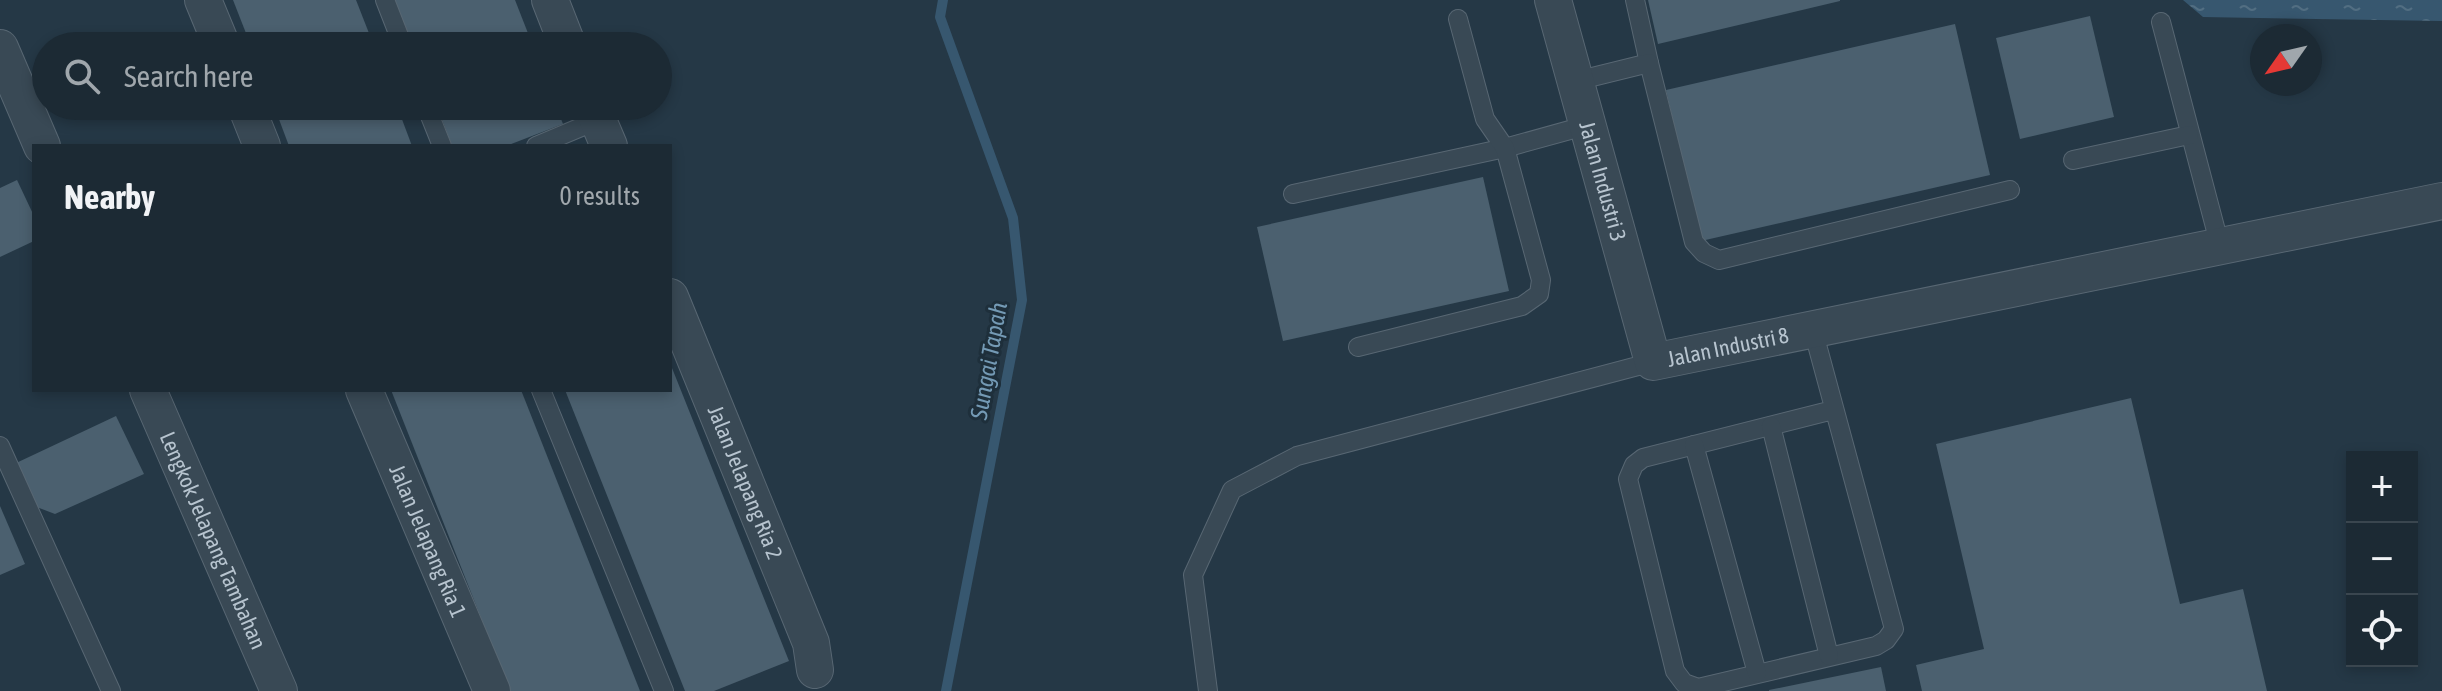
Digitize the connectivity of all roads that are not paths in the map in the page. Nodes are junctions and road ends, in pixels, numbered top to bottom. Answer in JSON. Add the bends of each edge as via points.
{"nodes":[{"id":1,"x":203,"y":0,"type":"edge"},
{"id":2,"x":385,"y":0,"type":"edge"},
{"id":3,"x":550,"y":0,"type":"edge"},
{"id":4,"x":1553,"y":0,"type":"edge"},
{"id":5,"x":1635,"y":0,"type":"edge"},
{"id":6,"x":1458,"y":19,"type":"dead end"},
{"id":7,"x":2161,"y":22,"type":"dead end"},
{"id":8,"x":216,"y":32,"type":"edge"},
{"id":9,"x":398,"y":32,"type":"edge"},
{"id":10,"x":563,"y":32,"type":"edge"},
{"id":11,"x":0,"y":48,"type":"edge"},
{"id":12,"x":1649,"y":63,"type":"junction"},
{"id":13,"x":1576,"y":81,"type":"junction"},
{"id":14,"x":252,"y":120,"type":"edge"},
{"id":15,"x":432,"y":120,"type":"edge"},
{"id":16,"x":600,"y":124,"type":"edge"},
{"id":17,"x":1588,"y":125,"type":"junction"},
{"id":18,"x":2189,"y":135,"type":"junction"},
{"id":19,"x":41,"y":144,"type":"edge"},
{"id":20,"x":261,"y":144,"type":"edge"},
{"id":21,"x":441,"y":144,"type":"edge"},
{"id":22,"x":542,"y":144,"type":"edge"},
{"id":23,"x":1505,"y":148,"type":"junction"},
{"id":24,"x":2073,"y":160,"type":"dead end"},
{"id":25,"x":2010,"y":190,"type":"dead end"},
{"id":26,"x":1293,"y":194,"type":"dead end"},
{"id":27,"x":2442,"y":201,"type":"edge"},
{"id":28,"x":2220,"y":246,"type":"junction"},
{"id":29,"x":672,"y":302,"type":"edge"},
{"id":30,"x":1813,"y":330,"type":"junction"},
{"id":31,"x":1358,"y":347,"type":"dead end"},
{"id":32,"x":1653,"y":362,"type":"junction"},
{"id":33,"x":149,"y":392,"type":"edge"},
{"id":34,"x":365,"y":392,"type":"edge"},
{"id":35,"x":542,"y":392,"type":"edge"},
{"id":36,"x":1833,"y":410,"type":"junction"},
{"id":37,"x":1771,"y":426,"type":"junction"},
{"id":38,"x":1694,"y":445,"type":"junction"},
{"id":39,"x":0,"y":446,"type":"edge"},
{"id":40,"x":1829,"y":656,"type":"junction"},
{"id":41,"x":815,"y":670,"type":"dead end"},
{"id":42,"x":1757,"y":673,"type":"junction"},
{"id":43,"x":111,"y":691,"type":"edge"},
{"id":44,"x":279,"y":691,"type":"edge"},
{"id":45,"x":492,"y":691,"type":"edge"},
{"id":46,"x":664,"y":691,"type":"edge"},
{"id":47,"x":1208,"y":691,"type":"edge"}],
"edges":[{"from":1,"to":8,"type":"street"},
{"from":2,"to":9,"type":"lane"},
{"from":3,"to":10,"type":"street"},
{"from":4,"to":13,"type":"street","name":"Jalan Industri 3"},
{"from":5,"to":12,"type":"lane"},
{"from":6,"to":23,"type":"lane","via":[[1485,119]]},
{"from":7,"to":18,"type":"lane"},
{"from":11,"to":19,"type":"street"},
{"from":12,"to":13,"type":"lane"},
{"from":12,"to":25,"type":"lane","via":[[1694,242],[1719,260]]},
{"from":13,"to":17,"type":"street","name":"Jalan Industri 3"},
{"from":14,"to":20,"type":"street"},
{"from":15,"to":21,"type":"lane"},
{"from":16,"to":22,"type":"lane"},
{"from":17,"to":23,"type":"lane"},
{"from":17,"to":32,"type":"street","name":"Jalan Industri 3"},
{"from":18,"to":24,"type":"lane"},
{"from":18,"to":28,"type":"lane"},
{"from":23,"to":26,"type":"lane"},
{"from":23,"to":31,"type":"lane","via":[[1541,280],[1539,294],[1522,306]]},
{"from":27,"to":28,"type":"street","name":"Jalan Industri 8"},
{"from":28,"to":30,"type":"street","name":"Jalan Industri 8"},
{"from":29,"to":41,"type":"street","name":"Jalan Jelapang Ria 2","via":[[811,643]]},
{"from":30,"to":32,"type":"street","name":"Jalan Industri 8"},
{"from":30,"to":36,"type":"lane"},
{"from":32,"to":47,"type":"lane","name":"Jalan Industri 8","via":[[1297,456],[1232,490],[1193,575]]},
{"from":33,"to":44,"type":"street","name":"Lengkok Jelapang Tambahan"},
{"from":34,"to":45,"type":"street","name":"Jalan Jelapang Ria 1"},
{"from":35,"to":46,"type":"lane"},
{"from":36,"to":37,"type":"lane"},
{"from":36,"to":40,"type":"lane","via":[[1894,629],[1876,646]]},
{"from":37,"to":38,"type":"lane"},
{"from":37,"to":40,"type":"lane"},
{"from":38,"to":42,"type":"lane"},
{"from":38,"to":42,"type":"lane","via":[[1643,458],[1628,479],[1675,671],[1684,683],[1698,688]]},
{"from":39,"to":43,"type":"lane"},
{"from":40,"to":42,"type":"lane"}]}
